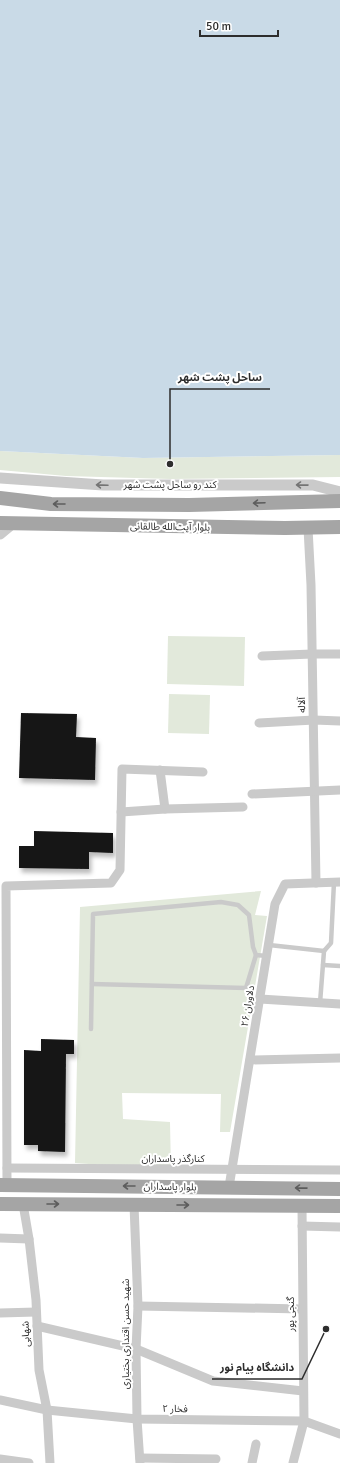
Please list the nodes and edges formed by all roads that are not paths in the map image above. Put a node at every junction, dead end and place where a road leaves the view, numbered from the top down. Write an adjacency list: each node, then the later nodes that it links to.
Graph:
1 (0, 478): 2 (street, کند رو ساحل پشت شهر, one-way to 1)
2 (340, 492)
3 (0, 498): 4 (main road, one-way to 3)
4 (340, 501)
5 (6, 524): 7 (main road, بلوار آیت‌الله طالقانی); 8 (street)
6 (340, 527): 7 (main road, بلوار آیت‌الله طالقانی)
7 (308, 528): 9 (street, آلاله)
8 (0, 534)
9 (312, 654): 10 (street); 11 (street); 12 (street, آلاله)
10 (340, 654)
11 (262, 656)
12 (314, 720): 13 (street); 14 (street); 18 (street, آلاله)
13 (340, 720)
14 (259, 722)
15 (160, 770): 16 (street); 21 (street); 22 (street)
16 (203, 772)
17 (340, 790): 18 (street)
18 (315, 791): 19 (street); 23 (street, آلاله)
19 (252, 794)
20 (243, 807): 21 (street)
21 (165, 809): 22 (street)
22 (121, 812): 38 (street)
23 (316, 882): 24 (street, دلاوران ۲۶); 25 (street, دلاوران ۲۶)
24 (337, 882): 26 (lane)
25 (269, 945): 26 (lane); 28 (street, دلاوران ۲۶)
26 (324, 951): 29 (lane)
27 (256, 955): 28 (lane); 31 (lane); 31 (lane)
28 (267, 956): 32 (street, دلاوران ۲۶)
29 (323, 965): 30 (lane); 33 (lane)
30 (340, 966)
31 (92, 984): 35 (lane)
32 (260, 999): 33 (street); 37 (street, دلاوران ۲۶)
33 (320, 1003): 34 (street)
34 (340, 1004)
35 (91, 1029)
36 (340, 1058): 37 (street)
37 (250, 1060): 39 (street, دلاوران ۲۶)
38 (7, 1168): 39 (street, کنارگذر پاسداران); 41 (street)
39 (231, 1170): 40 (street, کنارگذر پاسداران); 42 (street, دلاوران ۲۶)
40 (340, 1170)
41 (3, 1185): 42 (main road, بلوار پاسداران, one-way to 41)
42 (229, 1187): 43 (main road, بلوار پاسداران, one-way to 42)
43 (340, 1188)
44 (0, 1204): 45 (main road, بلوار پاسداران)
45 (23, 1204): 46 (main road, بلوار پاسداران, one-way to 46); 52 (street, شهابی)
46 (134, 1205): 47 (main road, بلوار پاسداران, one-way to 47); 53 (street, شهید حسن اقتداری بختیاری)
47 (302, 1206): 48 (main road, بلوار پاسداران); 49 (street, گنجی پور)
48 (340, 1206)
49 (302, 1226): 50 (street); 54 (street, گنجی پور)
50 (340, 1227)
51 (0, 1238): 52 (street)
52 (29, 1239): 55 (street, شهابی)
53 (138, 1306): 54 (street); 58 (street, شهید حسن اقتداری بختیاری)
54 (302, 1309): 59 (street, گنجی پور)
55 (36, 1312): 56 (street); 57 (street, شهابی)
56 (0, 1313)
57 (37, 1326): 58 (street); 61 (street, شهابی)
58 (136, 1349): 59 (street); 62 (street, شهید حسن اقتداری بختیاری)
59 (303, 1391): 63 (street, گنجی پور)
60 (0, 1400): 61 (street, فخار ۲)
61 (47, 1410): 62 (street, فخار ۲); 70 (street, شهابی)
62 (137, 1419): 63 (street, فخار ۲); 68 (street, شهید حسن اقتداری بختیاری)
63 (304, 1421): 64 (street, فخار ۲); 72 (street, گنجی پور)
64 (340, 1434)
65 (256, 1444): 71 (street)
66 (0, 1459): 69 (street)
67 (216, 1459): 68 (street)
68 (140, 1461)
69 (29, 1463)
70 (50, 1463)
71 (252, 1463)
72 (293, 1463)

